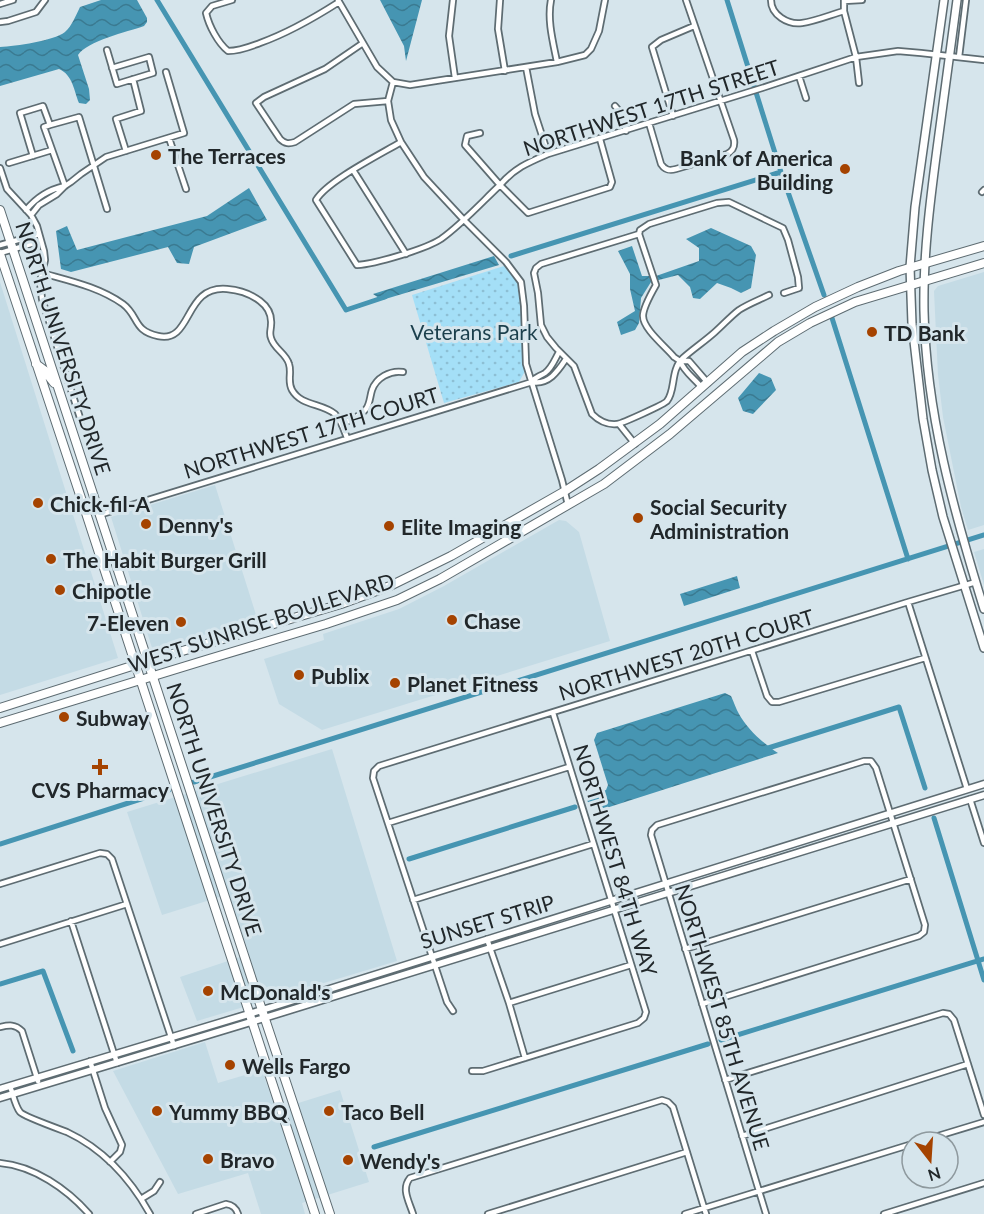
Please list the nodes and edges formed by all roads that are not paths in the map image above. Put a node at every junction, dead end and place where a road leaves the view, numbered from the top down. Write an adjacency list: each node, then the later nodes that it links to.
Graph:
1 (14, 0): 16 (street)
2 (45, 0): 18 (street)
3 (232, 0): 15 (street)
4 (453, 0): 33 (street)
5 (500, 0): 30 (street)
6 (551, 0): 27 (street)
7 (604, 0): 27 (street)
8 (686, 0): 19 (street)
9 (771, 0): 17 (street)
10 (844, 0): 11 (street); 17 (street)
11 (862, 0)
12 (944, 0): 22 (main road)
13 (957, 0): 23 (main road)
14 (966, 0): 25 (street)
15 (339, 1): 20 (street)
16 (0, 4)
17 (844, 11): 24 (street)
18 (0, 22)
19 (694, 26): 38 (street); 41 (street)
20 (363, 43): 35 (street); 39 (street)
21 (107, 50): 29 (street)
22 (937, 55): 23 (street, NORTHWEST 17TH STREET); 24 (street, NORTHWEST 17TH STREET); 75 (main road)
23 (950, 56): 25 (street, NORTHWEST 17TH STREET); 74 (main road)
24 (856, 57): 32 (street, NORTHWEST 17TH STREET); 36 (street)
25 (959, 57): 26 (street, NORTHWEST 17TH STREET)
26 (984, 60)
27 (556, 62): 28 (street)
28 (526, 67): 30 (street); 51 (street)
29 (112, 68): 34 (street); 34 (street)
30 (505, 70): 33 (street)
31 (166, 72): 46 (street)
32 (799, 76): 37 (street); 38 (street, NORTHWEST 17TH STREET)
33 (455, 78): 35 (street)
34 (133, 79): 50 (street)
35 (393, 82): 39 (street)
36 (859, 83)
37 (807, 98)
38 (720, 100): 41 (street, NORTHWEST 17TH STREET); 42 (street)
39 (388, 101): 48 (street)
40 (615, 106): 44 (street)
41 (673, 116): 42 (street, NORTHWEST 17TH STREET)
42 (649, 123): 44 (street, NORTHWEST 17TH STREET)
43 (50, 125): 49 (street); 52 (street); 54 (street)
44 (626, 131): 47 (street, NORTHWEST 17TH STREET)
45 (480, 133): 57 (street)
46 (169, 138): 50 (street); 59 (street)
47 (600, 139): 51 (street, NORTHWEST 17TH STREET); 57 (street)
48 (402, 142): 56 (street); 64 (street)
49 (52, 150): 52 (street); 58 (street)
50 (126, 151): 54 (street)
51 (548, 154): 57 (street, NORTHWEST 17TH STREET)
52 (33, 156): 53 (street)
53 (9, 163)
54 (95, 166): 58 (street); 60 (street)
55 (0, 168): 62 (street)
56 (353, 170): 72 (street); 72 (street, NORTHWEST 17TH STREET)
57 (500, 185): 64 (street, NORTHWEST 17TH STREET)
58 (65, 186): 62 (street); 63 (street)
59 (186, 189)
60 (107, 209)
61 (0, 210): 69 (main road, NORTH UNIVERSITY DRIVE)
62 (26, 210): 63 (street)
63 (31, 215): 65 (street)
64 (463, 219): 72 (street, NORTHWEST 17TH STREET); 86 (street)
65 (39, 234): 67 (street); 69 (street)
66 (639, 234): 79 (street); 81 (street); 83 (street)
67 (41, 241): 69 (street); 76 (street)
68 (0, 245): 69 (street)
69 (11, 246): 71 (street); 88 (main road, NORTH UNIVERSITY DRIVE)
70 (984, 246): 74 (main road, WEST SUNRISE BOULEVARD)
71 (0, 254): 84 (main road, NORTH UNIVERSITY DRIVE)
72 (406, 254)
73 (984, 262): 77 (main road, WEST SUNRISE BOULEVARD)
74 (926, 263): 75 (main road, WEST SUNRISE BOULEVARD); 77 (main road)
75 (910, 267): 78 (main road); 87 (main road, WEST SUNRISE BOULEVARD)
76 (42, 273): 89 (street); 90 (street)
77 (925, 280): 78 (main road, WEST SUNRISE BOULEVARD); 102 (main road)
78 (910, 285): 95 (main road, WEST SUNRISE BOULEVARD); 103 (main road)
79 (784, 293)
80 (769, 295): 83 (street)
81 (559, 352): 82 (street); 86 (street)
82 (566, 359): 86 (street, NORTHWEST 17TH COURT); 91 (street)
83 (680, 361): 87 (street); 87 (street); 91 (street)
84 (36, 364): 88 (main road); 96 (main road, NORTH UNIVERSITY DRIVE)
85 (402, 372): 90 (street)
86 (532, 382): 92 (street, NORTHWEST 17TH COURT); 94 (street)
87 (705, 386): 93 (main road, WEST SUNRISE BOULEVARD)
88 (57, 387): 97 (main road, NORTH UNIVERSITY DRIVE)
89 (81, 421)
90 (342, 424): 92 (street)
91 (619, 424): 93 (street)
92 (347, 438): 97 (street, NORTHWEST 17TH COURT)
93 (635, 444): 94 (main road, WEST SUNRISE BOULEVARD)
94 (565, 491): 95 (street); 100 (main road, WEST SUNRISE BOULEVARD)
95 (568, 505): 101 (main road, WEST SUNRISE BOULEVARD)
96 (84, 507): 97 (main road); 98 (main road, NORTH UNIVERSITY DRIVE)
97 (99, 515): 99 (main road, NORTH UNIVERSITY DRIVE)
98 (88, 520): 99 (main road); 110 (main road, NORTH UNIVERSITY DRIVE)
99 (106, 533): 109 (main road, NORTH UNIVERSITY DRIVE)
100 (444, 560): 101 (street); 109 (main road, WEST SUNRISE BOULEVARD)
101 (451, 572): 111 (main road, WEST SUNRISE BOULEVARD)
102 (976, 582): 103 (street, NORTHWEST 20TH COURT); 105 (main road)
103 (964, 585): 104 (street, NORTHWEST 20TH COURT); 106 (main road)
104 (908, 602): 107 (street, NORTHWEST 20TH COURT); 108 (street)
105 (984, 609)
106 (984, 648)
107 (752, 651): 108 (street); 114 (street, NORTHWEST 20TH COURT)
108 (925, 658): 118 (street)
109 (148, 662): 110 (main road, WEST SUNRISE BOULEVARD); 111 (main road, NORTH UNIVERSITY DRIVE)
110 (135, 666): 112 (main road, NORTH UNIVERSITY DRIVE); 113 (main road, WEST SUNRISE BOULEVARD)
111 (153, 676): 112 (main road, WEST SUNRISE BOULEVARD); 146 (main road, NORTH UNIVERSITY DRIVE)
112 (141, 680): 115 (main road, WEST SUNRISE BOULEVARD); 145 (main road, NORTH UNIVERSITY DRIVE)
113 (0, 708)
114 (553, 713): 116 (street, NORTHWEST 84TH WAY); 123 (street, NORTHWEST 20TH COURT)
115 (0, 723)
116 (569, 767): 123 (street); 125 (street, NORTHWEST 84TH WAY)
117 (984, 784): 118 (street, SUNSET STRIP)
118 (967, 789): 121 (street, SUNSET STRIP)
119 (984, 795): 120 (street, SUNSET STRIP)
120 (970, 799): 122 (street, SUNSET STRIP); 124 (street)
121 (891, 814): 122 (street); 128 (street, SUNSET STRIP); 128 (street, NORTHWEST 85TH AVENUE)
122 (894, 823): 126 (street); 129 (street, SUNSET STRIP)
123 (388, 824): 130 (street)
124 (984, 843)
125 (593, 844): 130 (street); 131 (street, NORTHWEST 84TH WAY)
126 (910, 879): 138 (street); 143 (street)
127 (0, 884): 132 (street)
128 (665, 884): 129 (street, NORTHWEST 85TH AVENUE); 131 (street, SUNSET STRIP)
129 (668, 893): 133 (street, SUNSET STRIP); 138 (street, NORTHWEST 85TH AVENUE)
130 (413, 900): 139 (street)
131 (610, 900): 133 (street, NORTHWEST 84TH WAY); 135 (street, SUNSET STRIP)
132 (127, 904): 134 (street); 149 (street)
133 (613, 909): 137 (street, SUNSET STRIP); 140 (street, NORTHWEST 84TH WAY)
134 (71, 921): 136 (street); 151 (street)
135 (487, 939): 137 (street); 139 (street, SUNSET STRIP)
136 (0, 944)
137 (490, 948): 141 (street, SUNSET STRIP); 142 (street)
138 (685, 949): 143 (street, NORTHWEST 85TH AVENUE)
139 (432, 956): 141 (street); 146 (street, SUNSET STRIP)
140 (631, 965): 142 (street); 152 (street, NORTHWEST 84TH WAY)
141 (435, 966): 144 (street); 146 (street, SUNSET STRIP)
142 (509, 1003): 152 (street)
143 (702, 1004): 159 (street, NORTHWEST 85TH AVENUE)
144 (453, 1011)
145 (249, 1013): 146 (street, SUNSET STRIP); 147 (main road, NORTH UNIVERSITY DRIVE); 149 (street, SUNSET STRIP)
146 (263, 1014): 147 (street, SUNSET STRIP); 172 (main road, NORTH UNIVERSITY DRIVE)
147 (252, 1022): 150 (street, SUNSET STRIP); 171 (main road, NORTH UNIVERSITY DRIVE)
148 (0, 1027): 158 (street)
149 (171, 1037): 150 (street); 151 (street, SUNSET STRIP)
150 (174, 1046): 154 (street, SUNSET STRIP)
151 (114, 1054): 153 (street, SUNSET STRIP); 154 (street)
152 (525, 1058): 157 (street)
153 (90, 1062): 156 (street); 158 (street, SUNSET STRIP)
154 (117, 1063): 156 (street, SUNSET STRIP)
155 (968, 1064): 159 (street); 165 (street); 168 (street)
156 (93, 1071): 161 (street, SUNSET STRIP); 173 (street)
157 (472, 1071)
158 (38, 1078): 160 (street, SUNSET STRIP); 161 (street)
159 (725, 1080): 168 (street, NORTHWEST 85TH AVENUE)
160 (10, 1086): 162 (street, SUNSET STRIP); 163 (street)
161 (40, 1086): 163 (street, SUNSET STRIP)
162 (0, 1089)
163 (13, 1094): 164 (street, SUNSET STRIP); 173 (street)
164 (0, 1098)
165 (984, 1115)
166 (984, 1122): 167 (street)
167 (958, 1130)
168 (742, 1136): 177 (street, NORTHWEST 85TH AVENUE)
169 (900, 1148): 177 (street)
170 (687, 1152): 179 (street); 186 (street); 187 (street)
171 (296, 1156): 172 (main road); 184 (main road, NORTH UNIVERSITY DRIVE)
172 (312, 1161): 185 (main road, NORTH UNIVERSITY DRIVE)
173 (110, 1162): 178 (street)
174 (0, 1163): 180 (street)
175 (160, 1182): 178 (street)
176 (984, 1183): 190 (street)
177 (759, 1191): 179 (street); 189 (street, NORTHWEST 85TH AVENUE)
178 (141, 1199): 181 (street)
179 (705, 1211): 188 (street)
180 (89, 1214)
181 (150, 1214)
182 (196, 1214): 183 (street)
183 (238, 1214)
184 (315, 1214)
185 (330, 1214)
186 (413, 1214)
187 (488, 1214)
188 (685, 1214)
189 (766, 1214)
190 (884, 1214)

